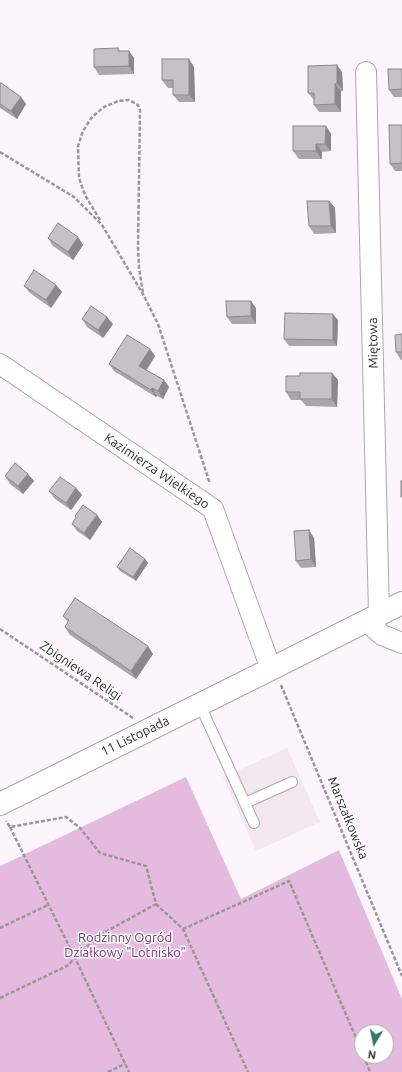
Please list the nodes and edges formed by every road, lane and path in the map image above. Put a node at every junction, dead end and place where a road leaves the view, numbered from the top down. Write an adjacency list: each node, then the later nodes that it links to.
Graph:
1 (366, 72): 8 (street, Miętowa)
2 (0, 152): 3 (path)
3 (102, 225): 4 (path); 4 (path)
4 (144, 296): 6 (path)
5 (0, 364): 6 (street, Kazimierza Wielkiego)
6 (213, 509): 11 (street, Kazimierza Wielkiego)
7 (402, 603): 8 (street, 11 Listopada)
8 (373, 618): 10 (street); 11 (street, 11 Listopada)
9 (0, 629): 13 (path, Zbigniewa Religi)
10 (402, 642)
11 (271, 670): 12 (street, 11 Listopada); 24 (path, Marszałkowska)
12 (200, 705): 13 (street, 11 Listopada); 15 (lane)
13 (150, 729): 16 (street, 11 Listopada)
14 (292, 782): 15 (lane)
15 (245, 803): 17 (lane)
16 (2, 811): 18 (path)
17 (254, 823)
18 (10, 827): 19 (path); 20 (path)
19 (156, 904): 22 (path); 23 (path)
20 (48, 905): 21 (path); 23 (path)
21 (0, 928)
22 (183, 930): 26 (path); 30 (path)
23 (75, 958): 25 (path); 27 (path)
24 (402, 976)
25 (0, 998)
26 (354, 1033)
27 (125, 1064): 28 (path); 29 (path)
28 (108, 1072)
29 (129, 1072)
30 (248, 1072)

